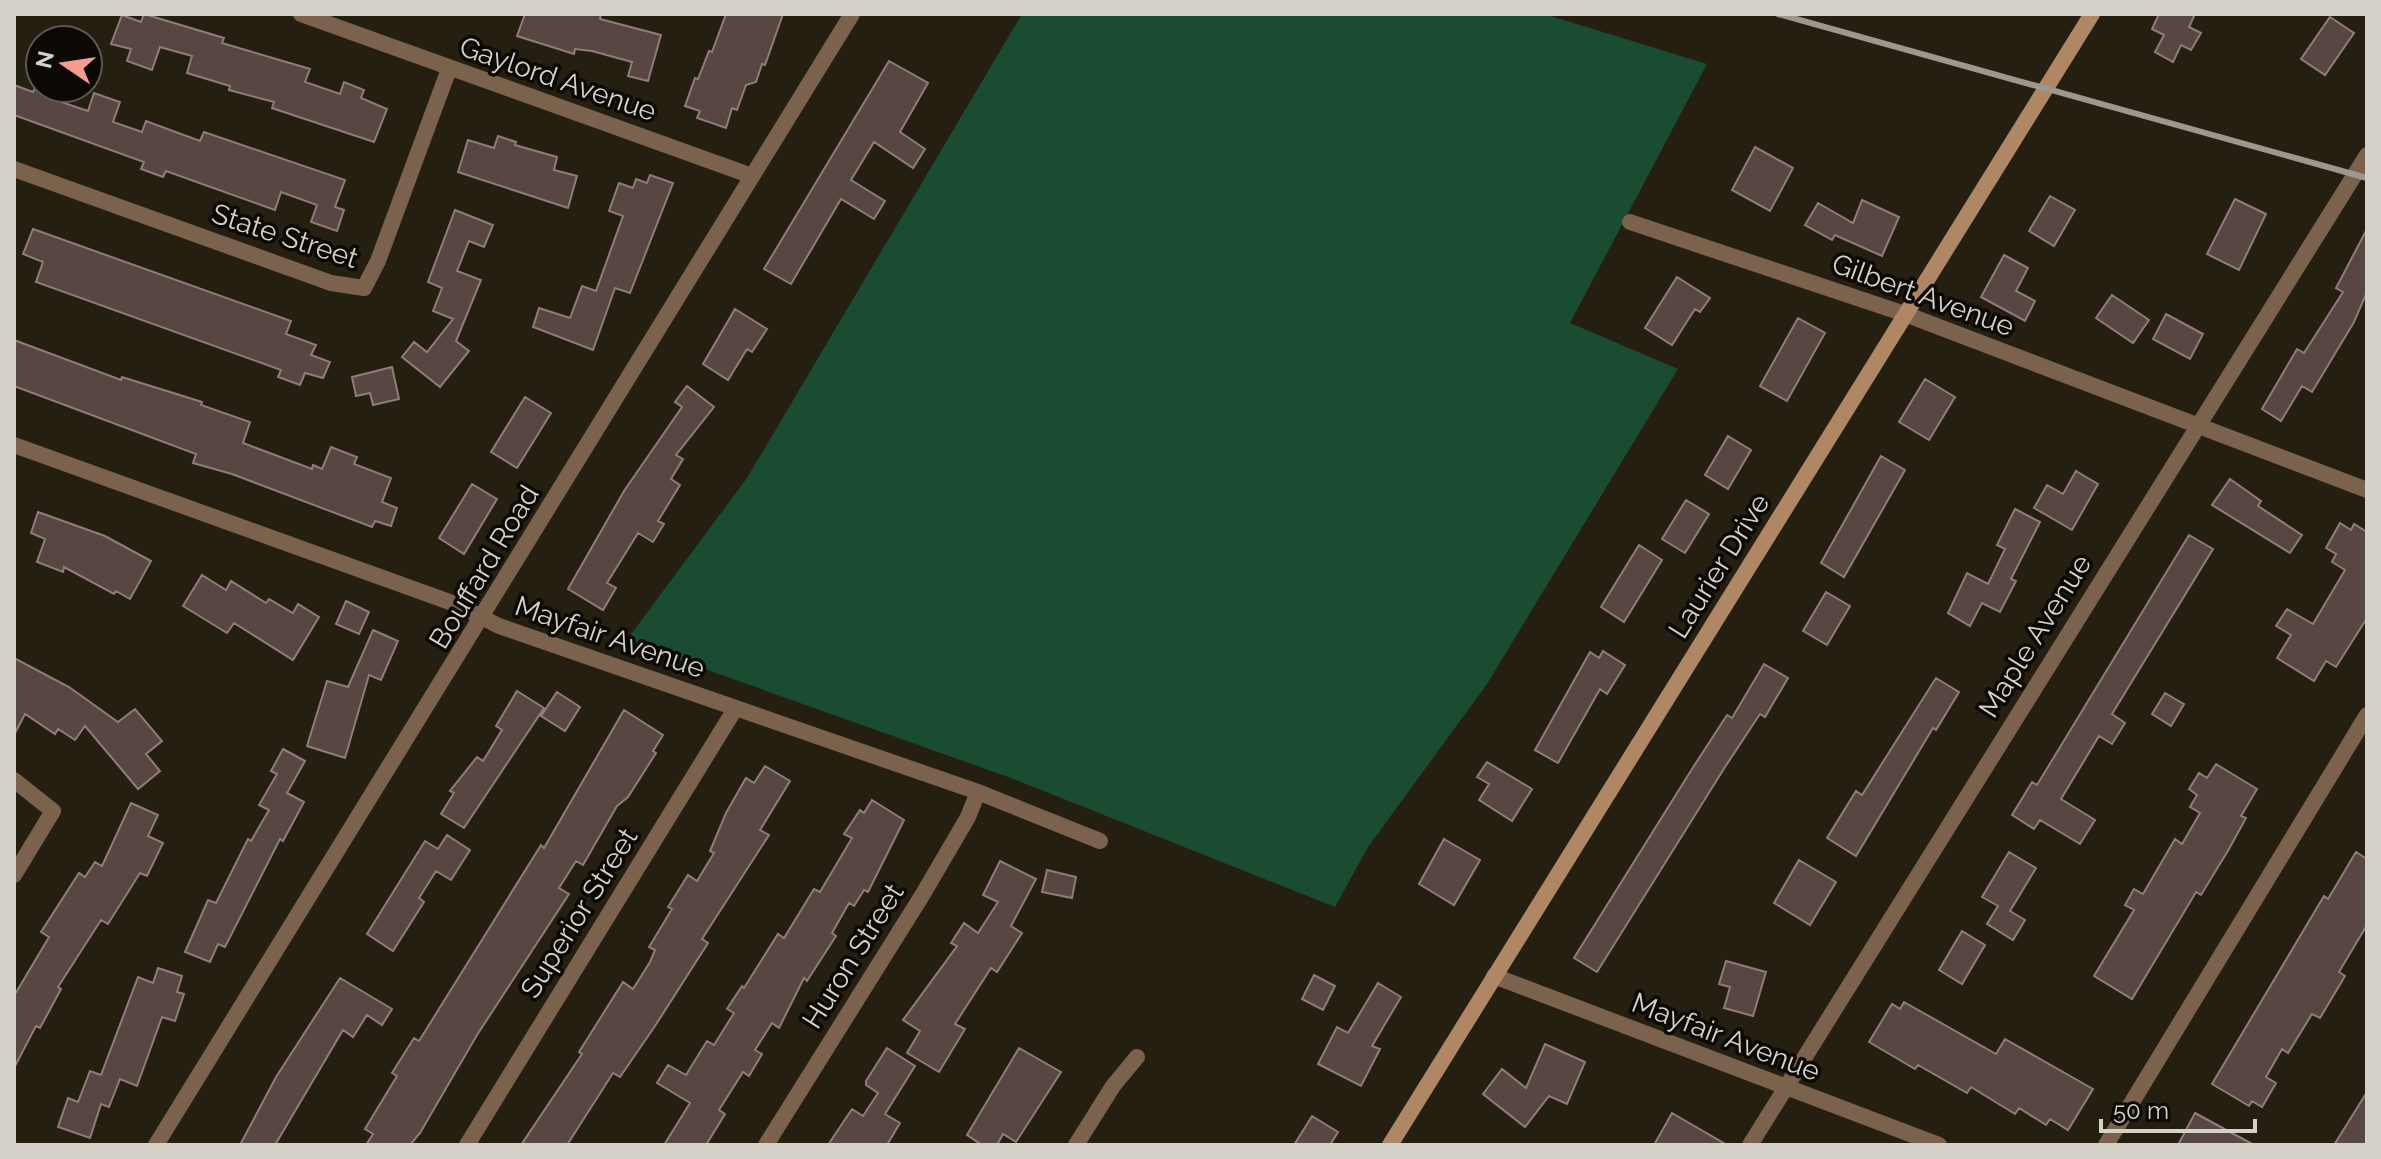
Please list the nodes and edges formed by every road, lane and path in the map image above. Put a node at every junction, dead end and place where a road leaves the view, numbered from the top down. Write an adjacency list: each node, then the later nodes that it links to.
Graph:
1 (301, 14): 4 (street, Gaylord Avenue)
2 (852, 14): 7 (street, Bouffard Road)
3 (2092, 14): 9 (street, Laurier Drive)
4 (449, 69): 6 (street, State Street); 7 (street, Gaylord Avenue)
5 (2367, 155): 10 (street, Maple Avenue)
6 (14, 169)
7 (752, 176): 13 (street, Bouffard Road)
8 (1630, 222): 9 (street, Gilbert Avenue)
9 (1905, 314): 10 (street, Gilbert Avenue); 20 (street, Laurier Drive)
10 (2196, 426): 12 (street, Gilbert Avenue); 22 (street, Maple Avenue)
11 (14, 445): 13 (street, Mayfair Avenue)
12 (2367, 490)
13 (483, 618): 14 (street, Mayfair Avenue); 23 (street, Bouffard Road)
14 (735, 709): 17 (street, Mayfair Avenue); 24 (street, Superior Street)
15 (2367, 715): 30 (street)
16 (14, 780): 19 (street)
17 (978, 792): 18 (street, Mayfair Avenue); 25 (street, Huron Street)
18 (1100, 841)
19 (14, 875)
20 (1494, 976): 22 (street, Mayfair Avenue); 27 (street, Laurier Drive)
21 (1137, 1057): 26 (street)
22 (1785, 1088): 28 (street, Maple Avenue); 29 (street, Mayfair Avenue)
23 (156, 1145)
24 (467, 1145)
25 (766, 1145)
26 (1076, 1145)
27 (1390, 1145)
28 (1750, 1145)
29 (1939, 1145)
30 (2106, 1145)

